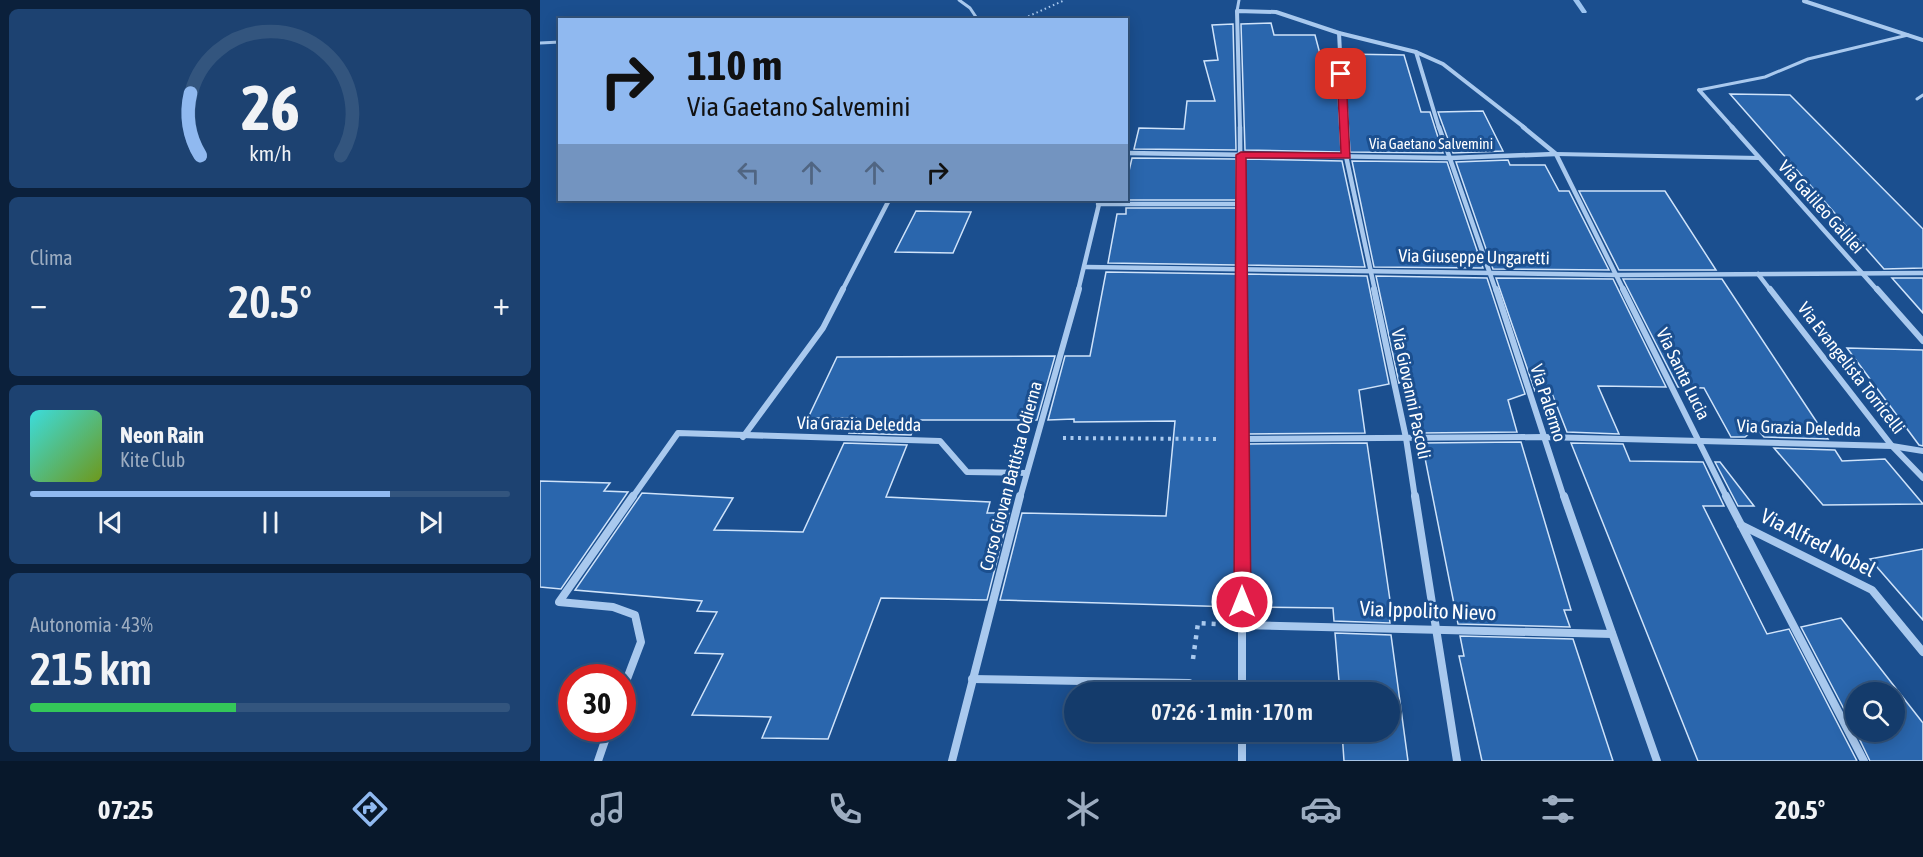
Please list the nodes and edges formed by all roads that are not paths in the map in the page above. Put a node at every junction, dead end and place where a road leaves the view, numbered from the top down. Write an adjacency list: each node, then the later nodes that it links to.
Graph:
1 (958, 0): 5 (lane)
2 (1239, 0): 4 (lane)
3 (1804, 0): 7 (street)
4 (1237, 11): 6 (street, Via Santa Lucia); 17 (street)
5 (977, 18)
6 (1339, 33): 11 (street, Via Santa Lucia); 18 (street, Via Giovanni Pascoli)
7 (1908, 35): 8 (street); 12 (lane)
8 (1923, 40)
9 (558, 42): 10 (lane)
10 (540, 43)
11 (1416, 52): 16 (street, Via Santa Lucia); 19 (street, Via Palermo)
12 (1698, 90): 20 (street, Via Galileo Galilei)
13 (1923, 95): 14 (lane)
14 (1917, 99)
15 (1128, 153): 17 (street, Via Gaetano Salvemini)
16 (1556, 154): 19 (street, Via Gaetano Salvemini); 20 (lane); 31 (street, Via Santa Lucia)
17 (1241, 155): 18 (street, Via Gaetano Salvemini); 23 (street)
18 (1346, 156): 19 (street, Via Gaetano Salvemini); 26 (street, Via Giovanni Pascoli)
19 (1449, 158): 27 (street, Via Palermo)
20 (1759, 158): 28 (street, Via Galileo Galilei)
21 (889, 201): 33 (street)
22 (1099, 202): 23 (street); 24 (street, Corso Giovan Battista Odierna)
23 (1240, 204): 25 (street)
24 (1085, 267): 25 (street, Via Giuseppe Ungaretti); 40 (street, Corso Giovan Battista Odierna)
25 (1240, 268): 26 (street, Via Giuseppe Ungaretti); 36 (street)
26 (1369, 270): 27 (street, Via Giuseppe Ungaretti); 35 (street, Via Giovanni Pascoli)
27 (1490, 272): 31 (street, Via Giuseppe Ungaretti); 34 (street, Via Palermo)
28 (1862, 273): 29 (street, Via Giuseppe Ungaretti); 30 (street, Via Giuseppe Ungaretti); 32 (street, Via Galileo Galilei)
29 (1923, 273)
30 (1758, 274): 31 (street, Via Giuseppe Ungaretti); 38 (street, Via Evangelista Torricelli)
31 (1617, 275): 37 (street, Via Santa Lucia)
32 (1923, 342)
33 (743, 437): 40 (street, Via Grazia Deledda); 47 (street, Via Grazia Deledda)
34 (1543, 437): 35 (street, Via Grazia Deledda); 37 (street, Via Grazia Deledda); 45 (street, Via Palermo)
35 (1406, 438): 36 (street, Via Grazia Deledda); 44 (street, Via Giovanni Pascoli)
36 (1242, 439): 43 (street)
37 (1699, 440): 38 (street, Via Grazia Deledda); 42 (street, Via Santa Lucia)
38 (1892, 446): 39 (street, Via Grazia Deledda); 41 (street, Via Evangelista Torricelli)
39 (1923, 451)
40 (1026, 473): 48 (street, Corso Giovan Battista Odierna)
41 (1923, 478)
42 (1740, 524): 46 (street, Via Alfred Nobel); 58 (street, Via Santa Lucia)
43 (1242, 625): 44 (street, Via Ippolito Nievo); 50 (street)
44 (1436, 629): 45 (street, Via Ippolito Nievo); 56 (street, Via Giovanni Pascoli)
45 (1612, 634): 57 (street, Via Palermo)
46 (1923, 652)
47 (632, 664)
48 (972, 679): 49 (street); 54 (street, Corso Giovan Battista Odierna)
49 (1135, 682)
50 (1242, 682)
51 (605, 742): 53 (street)
52 (1242, 742): 55 (street)
53 (598, 761)
54 (952, 761)
55 (1242, 761)
56 (1457, 761)
57 (1657, 761)
58 (1864, 761)

